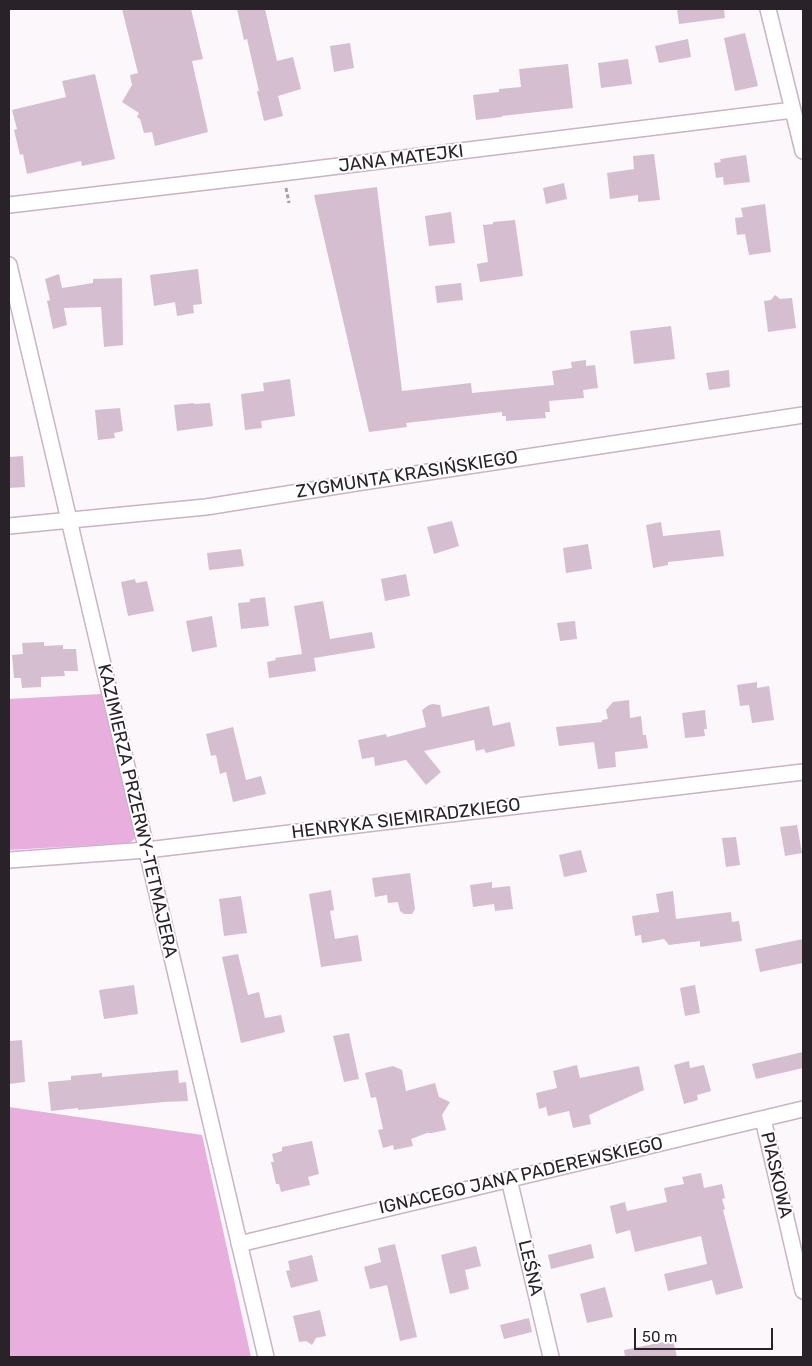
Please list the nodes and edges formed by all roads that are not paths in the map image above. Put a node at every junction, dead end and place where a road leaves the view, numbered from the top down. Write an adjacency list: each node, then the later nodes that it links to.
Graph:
1 (768, 9): 2 (street)
2 (793, 110): 3 (street); 4 (street, JANA MATEJKI)
3 (803, 151)
4 (9, 205)
5 (9, 265): 7 (street, KAZIMIERZA PRZERWY-TETMAJERA)
6 (803, 415): 7 (street, ZYGMUNTA KRASIŃSKIEGO)
7 (69, 520): 8 (street, ZYGMUNTA KRASIŃSKIEGO); 10 (street, KAZIMIERZA PRZERWY-TETMAJERA)
8 (9, 526)
9 (803, 772): 10 (street, HENRYKA SIEMIRADZKIEGO)
10 (146, 850): 11 (street, HENRYKA SIEMIRADZKIEGO); 15 (street, KAZIMIERZA PRZERWY-TETMAJERA)
11 (9, 860)
12 (803, 1109): 13 (street, IGNACEGO JANA PADEREWSKIEGO)
13 (763, 1118): 14 (street, IGNACEGO JANA PADEREWSKIEGO); 16 (street, PIASKOWA)
14 (509, 1179): 15 (street, IGNACEGO JANA PADEREWSKIEGO); 18 (street, LEŚNA)
15 (239, 1244): 17 (street, KAZIMIERZA PRZERWY-TETMAJERA)
16 (803, 1291)
17 (266, 1357)
18 (550, 1357)

